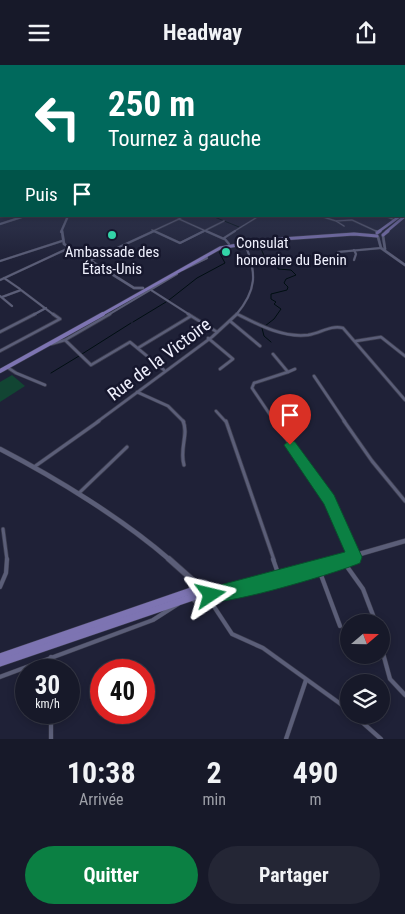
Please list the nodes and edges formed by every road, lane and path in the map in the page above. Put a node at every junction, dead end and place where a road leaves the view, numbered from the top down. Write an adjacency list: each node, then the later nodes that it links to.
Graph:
1 (22, 217): 14 (street)
2 (68, 217): 21 (main road)
3 (176, 217): 10 (street)
4 (182, 217): 10 (street)
5 (258, 217): 20 (street)
6 (323, 217): 13 (street)
7 (388, 217): 11 (street)
8 (399, 217): 11 (main road)
9 (404, 217): 19 (main road)
10 (179, 219): 16 (street); 17 (street)
11 (396, 220): 18 (main road)
12 (224, 221): 17 (street)
13 (336, 221): 15 (street); 18 (street)
14 (0, 225)
15 (344, 226)
16 (152, 230): 17 (street); 32 (street)
17 (206, 230): 20 (street)
18 (377, 234): 19 (main road); 22 (main road); 23 (main road); 25 (street)
19 (383, 236): 27 (street)
20 (224, 239): 22 (street)
21 (62, 241): 24 (main road); 31 (street)
22 (229, 244): 38 (main road)
23 (245, 244): 34 (main road); 45 (street, Rue de la Victoire)
24 (69, 248): 32 (main road); 35 (street)
25 (381, 248): 26 (street); 27 (street)
26 (354, 250): 28 (street); 30 (street)
27 (385, 251): 33 (street)
28 (338, 252)
29 (207, 257): 34 (street)
30 (354, 260)
31 (0, 261)
32 (89, 261): 37 (main road)
33 (405, 265)
34 (182, 269): 40 (street); 56 (main road)
35 (4, 278): 36 (street); 39 (street)
36 (0, 280)
37 (134, 288): 38 (street); 41 (street)
38 (143, 288): 41 (main road)
39 (21, 290): 42 (street); 44 (street)
40 (151, 290): 46 (street); 51 (street)
41 (135, 293): 62 (main road)
42 (1, 296): 43 (street)
43 (12, 306)
44 (46, 308): 49 (street); 55 (street)
45 (238, 315): 47 (street, Rue de la Victoire); 52 (street)
46 (192, 316): 48 (street); 54 (street)
47 (230, 321): 48 (street, Rue de la Victoire); 53 (street)
48 (217, 331): 50 (street, Rue de la Victoire)
49 (0, 332)
50 (208, 338): 60 (street); 63 (street, Rue de la Victoire)
51 (65, 340): 54 (street); 56 (street)
52 (356, 341): 58 (street); 68 (street)
53 (260, 346)
54 (138, 348): 63 (street)
55 (1, 349)
56 (39, 349): 59 (main road)
57 (273, 354): 64 (street)
58 (405, 356)
59 (8, 367): 62 (main road); 66 (street)
60 (220, 369)
61 (295, 369): 64 (street)
62 (0, 370)
63 (165, 370): 67 (street, Rue de la Victoire)
64 (288, 372): 78 (street)
65 (314, 376): 75 (street)
66 (45, 385)
67 (137, 392): 72 (street); 73 (street, Rue de la Victoire)
68 (405, 400)
69 (216, 411): 81 (street)
70 (127, 447): 74 (street)
71 (0, 449): 73 (street)
72 (184, 465)
73 (34, 467): 74 (street)
74 (78, 495): 82 (street)
75 (405, 501)
76 (3, 529): 83 (street)
77 (405, 541): 78 (street)
78 (355, 557): 79 (street)
79 (343, 561): 80 (street); 87 (street)
80 (318, 567): 81 (street); 88 (street)
81 (280, 578): 85 (street)
82 (196, 583): 84 (street); 85 (street)
83 (0, 587)
84 (192, 594): 85 (street); 86 (main road); 89 (main road)
85 (210, 597): 94 (street)
86 (180, 600): 90 (street); 91 (main road)
87 (373, 614)
88 (340, 626)
89 (0, 657)
90 (52, 657): 93 (street)
91 (0, 663)
92 (386, 664): 95 (street)
93 (0, 677)
94 (306, 681): 96 (street); 100 (street)
95 (405, 695)
96 (340, 705)
97 (51, 724): 99 (street)
98 (364, 724): 101 (street)
99 (50, 739)
100 (286, 739)
101 (381, 739)

